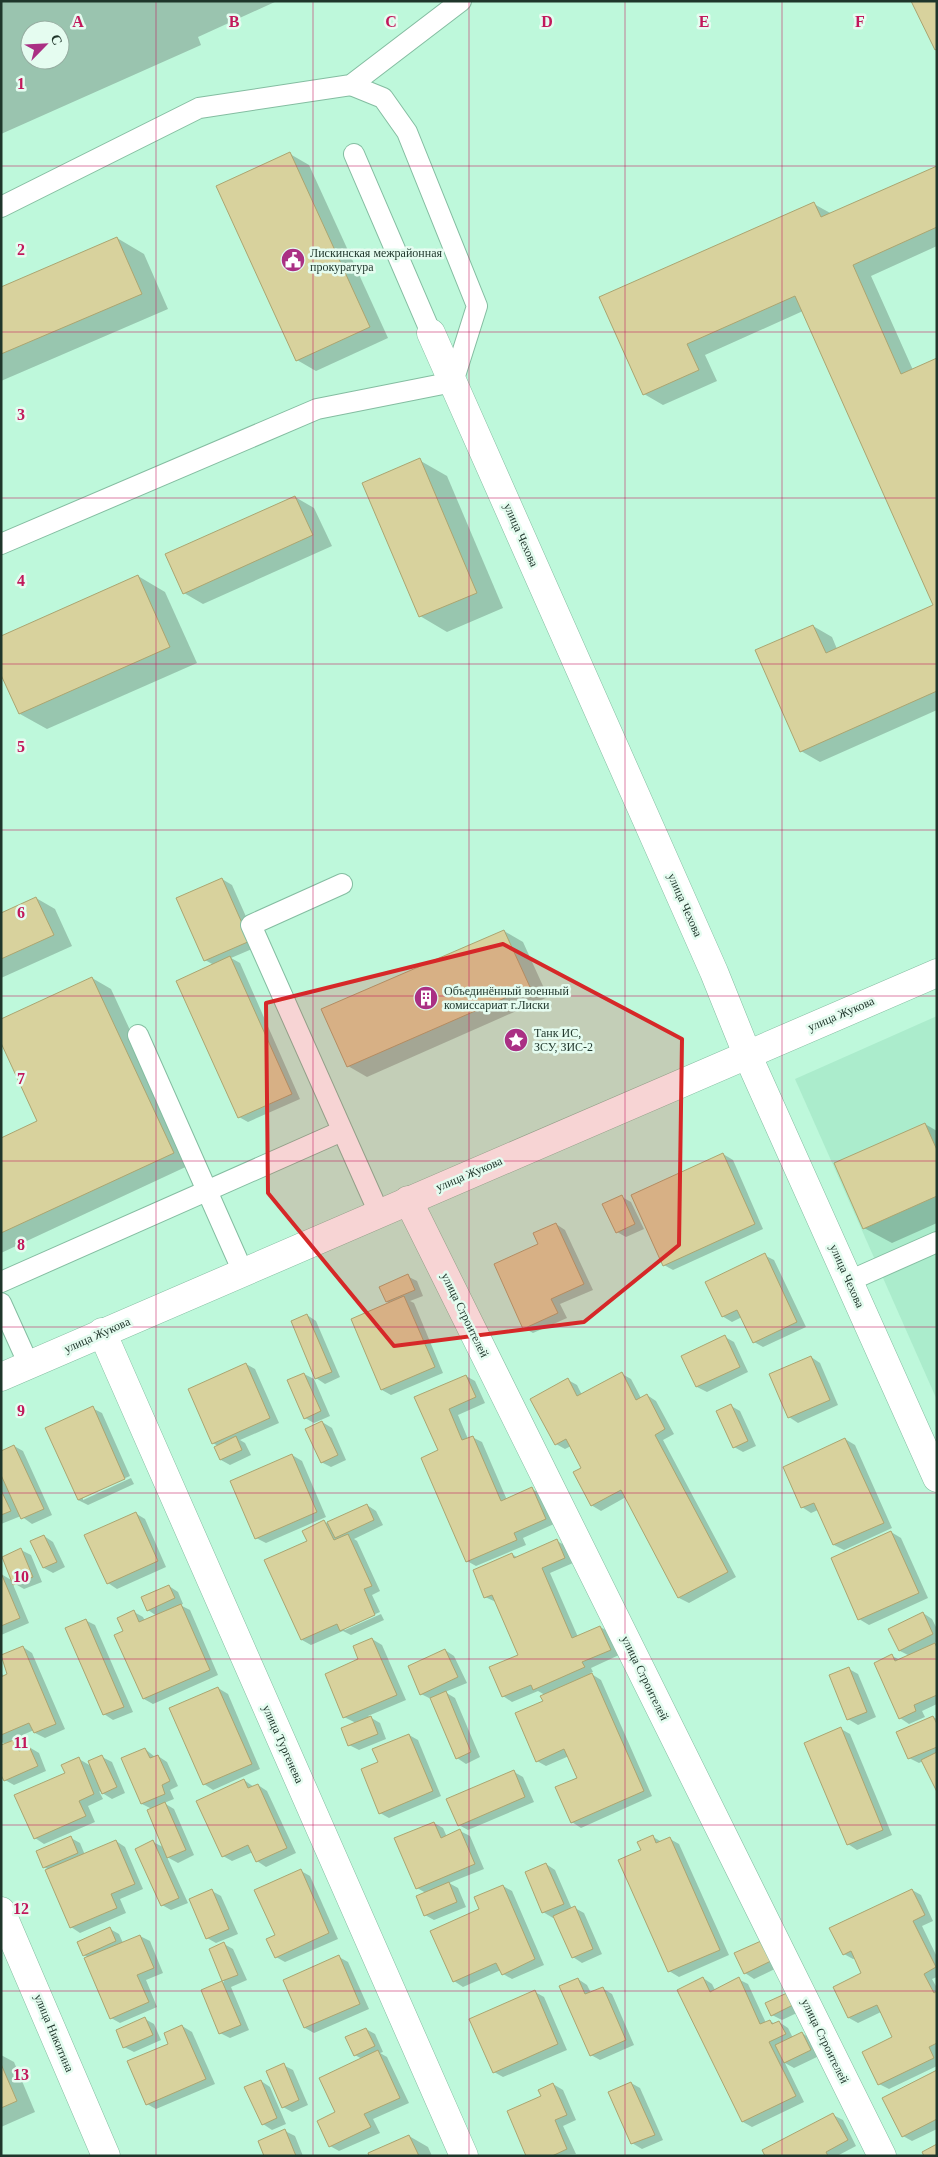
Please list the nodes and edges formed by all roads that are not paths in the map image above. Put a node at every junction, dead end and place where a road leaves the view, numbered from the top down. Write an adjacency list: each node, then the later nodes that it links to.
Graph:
1 (461, 1): 2 (lane)
2 (351, 85): 4 (lane); 6 (lane)
3 (354, 154): 5 (lane)
4 (1, 207)
5 (432, 333): 6 (street, улица Чехова)
6 (453, 382): 7 (lane); 11 (street, улица Чехова)
7 (1, 544)
8 (342, 884): 12 (lane)
9 (937, 973): 11 (street, улица Жукова)
10 (138, 1035): 13 (lane)
11 (747, 1054): 14 (street, улица Жукова); 18 (street, улица Чехова)
12 (342, 1131): 13 (lane); 15 (lane)
13 (207, 1191): 17 (lane); 19 (lane)
14 (408, 1200): 15 (street, улица Жукова); 28 (street, улица Строителей)
15 (379, 1213): 17 (street, улица Жукова)
16 (935, 1248): 18 (lane)
17 (243, 1272): 21 (street, улица Жукова)
18 (849, 1281): 24 (street, улица Чехова)
19 (1, 1282)
20 (1, 1303): 22 (lane)
21 (102, 1332): 22 (street, улица Жукова); 27 (street, улица Тургенева)
22 (29, 1365): 23 (street, улица Жукова)
23 (1, 1377)
24 (937, 1478)
25 (1, 1911): 26 (street, улица Никитина)
26 (106, 2156)
27 (464, 2156)
28 (882, 2156)

